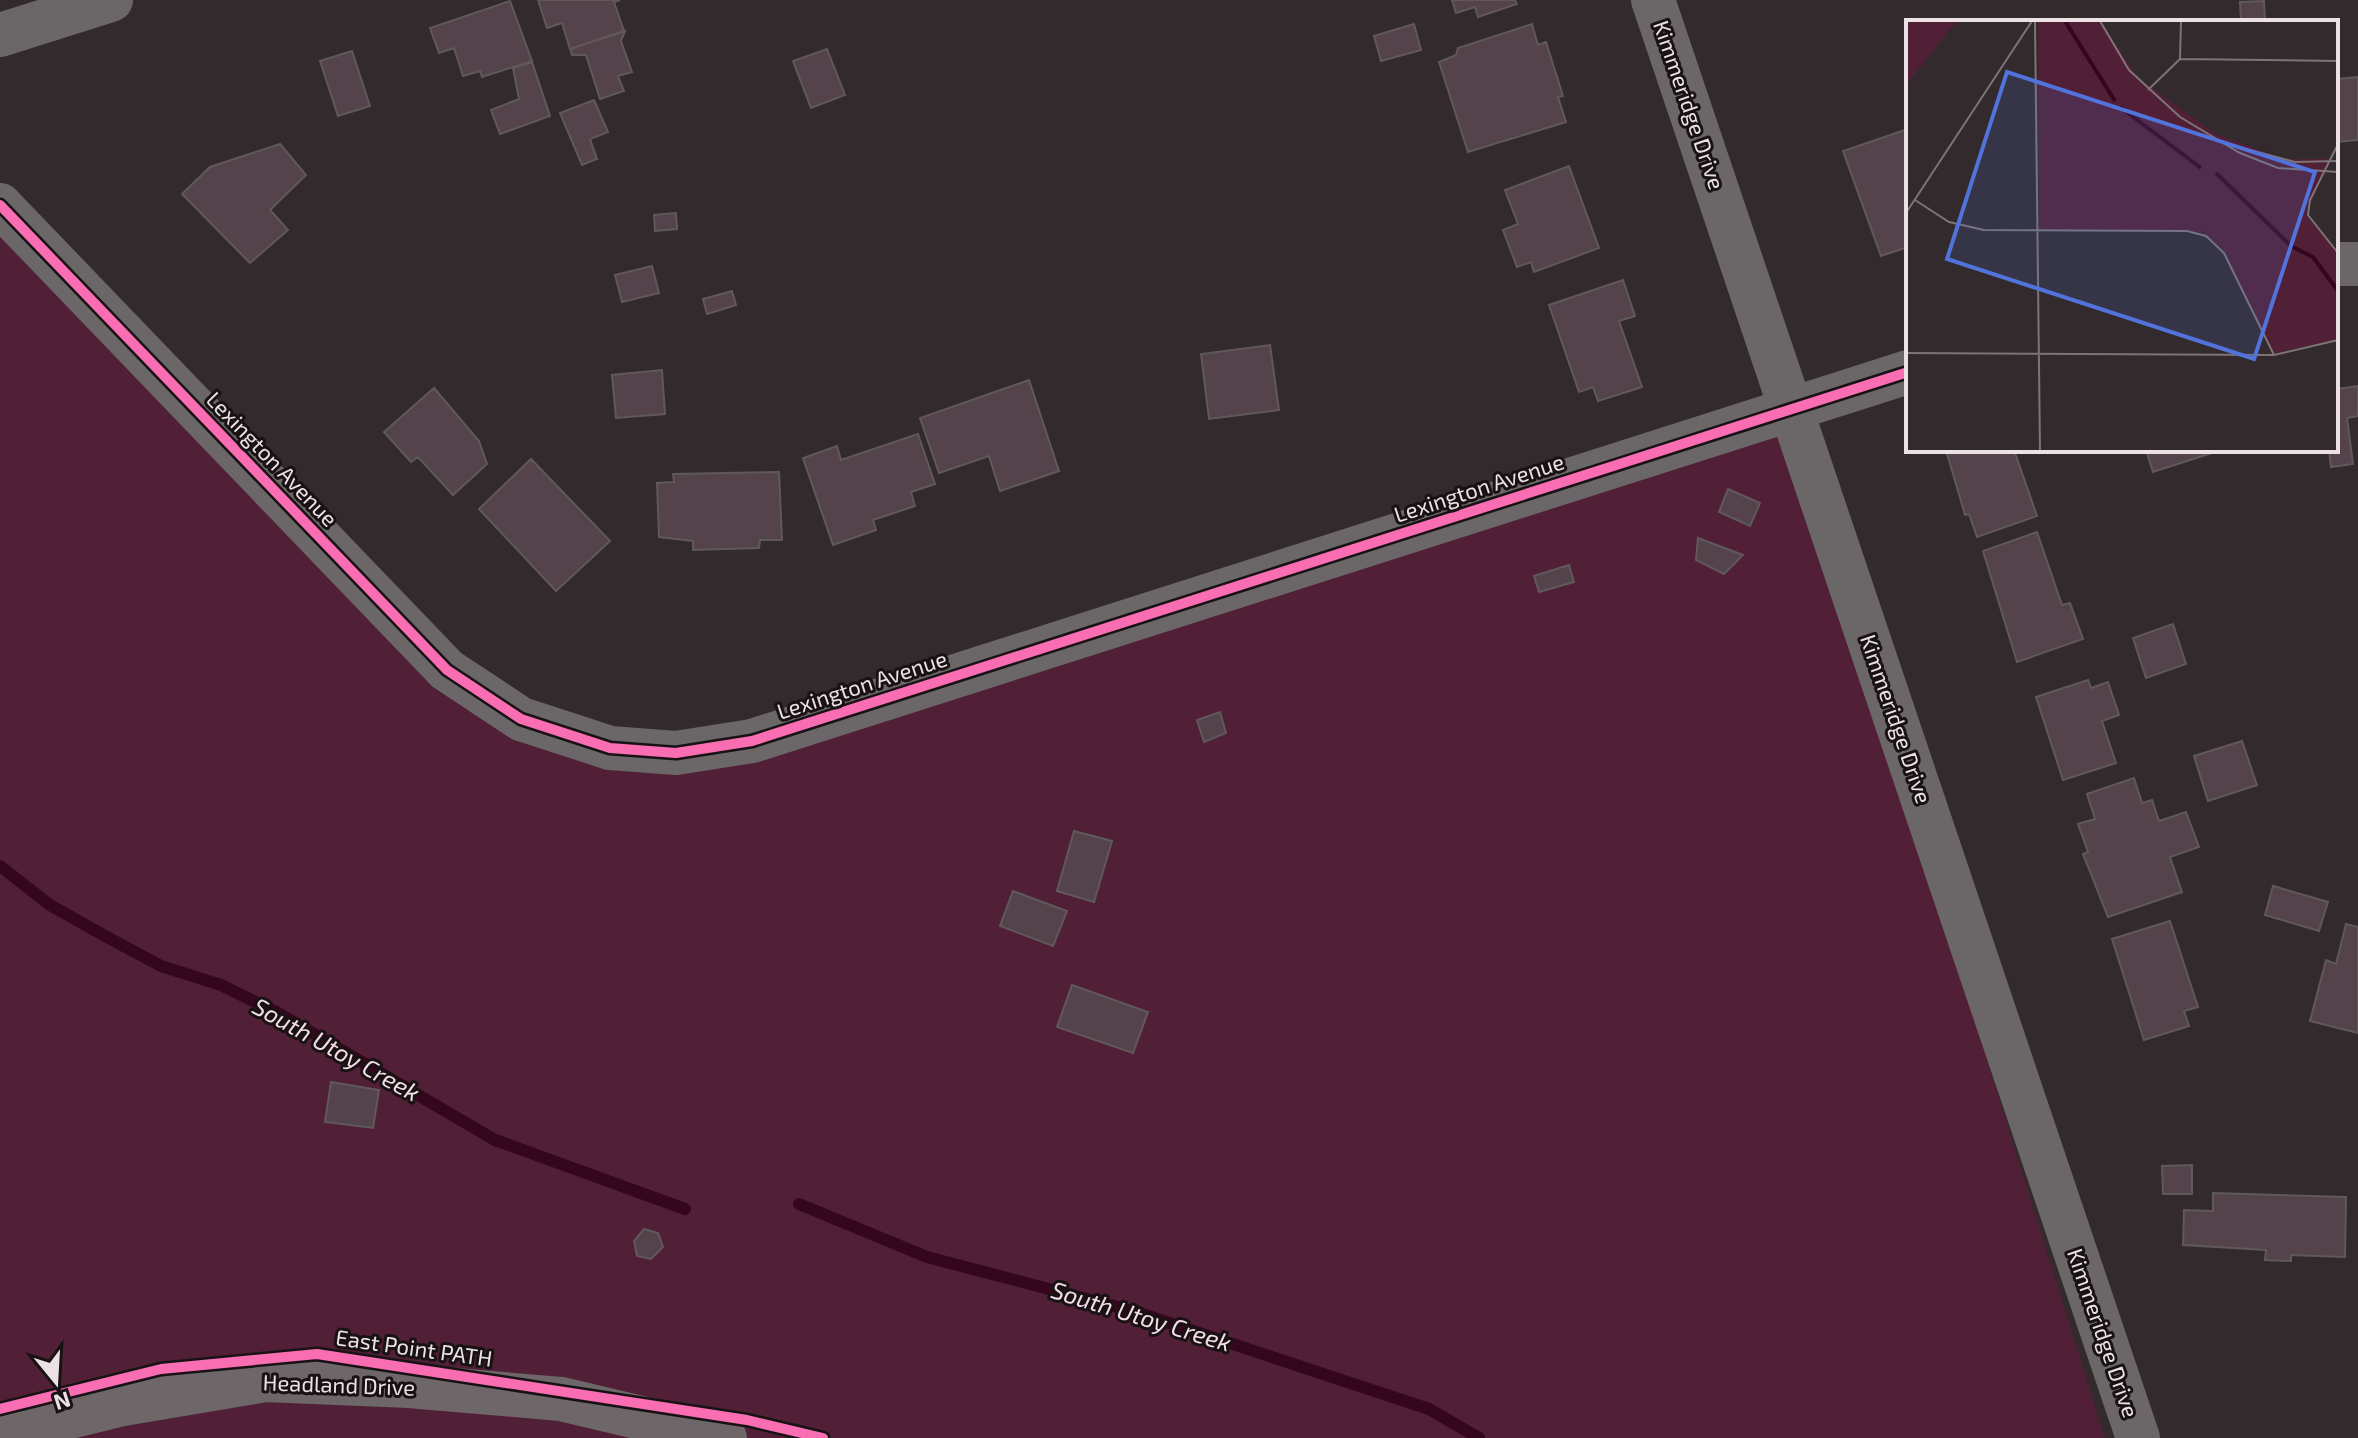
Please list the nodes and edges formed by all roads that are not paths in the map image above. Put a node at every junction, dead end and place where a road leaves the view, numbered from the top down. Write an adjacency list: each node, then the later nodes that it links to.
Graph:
1 (111, 0): 3 (street)
2 (1653, 0): 6 (street, Kimmeridge Drive)
3 (0, 35)
4 (0, 205): 6 (street, Lexington Avenue)
5 (1906, 373): 6 (street, Lexington Avenue)
6 (1792, 409): 9 (street, Kimmeridge Drive)
7 (0, 1434): 8 (main road, Headland Drive)
8 (725, 1438)
9 (2138, 1438)

